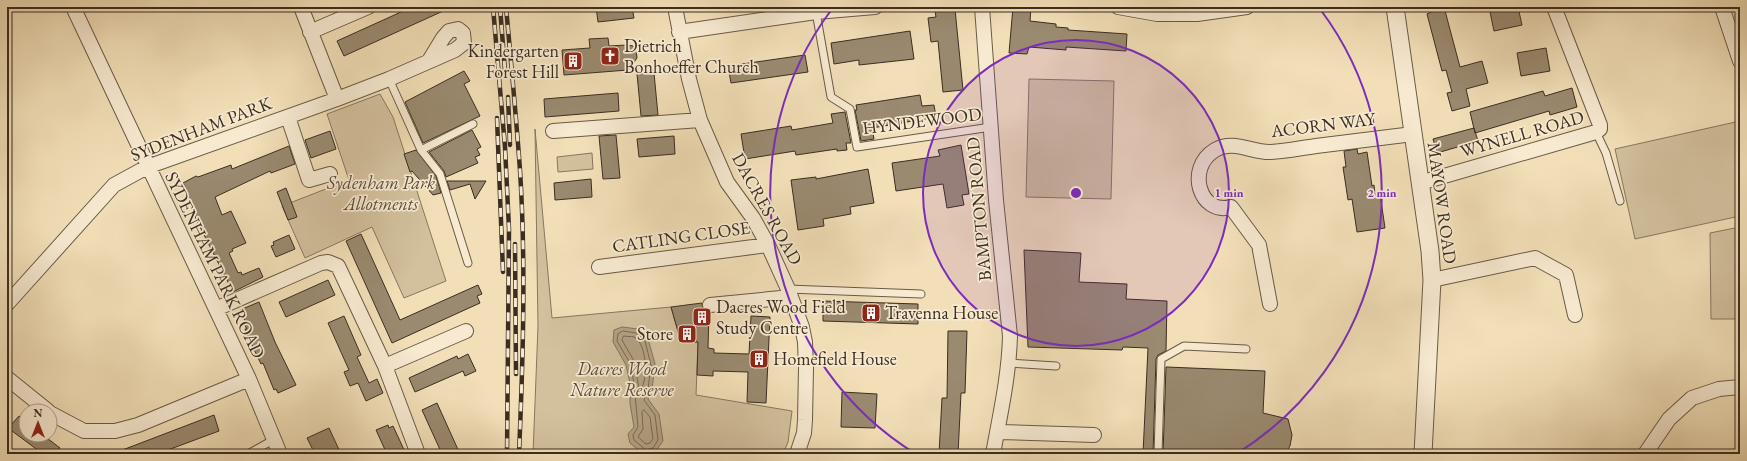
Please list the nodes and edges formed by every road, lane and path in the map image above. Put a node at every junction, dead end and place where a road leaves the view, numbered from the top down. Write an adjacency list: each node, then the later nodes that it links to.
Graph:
1 (73, 7): 27 (street, SYDENHAM PARK ROAD)
2 (301, 7): 13 (street)
3 (368, 7): 13 (street)
4 (675, 7): 14 (street, DACRES ROAD)
5 (875, 7): 12 (street)
6 (982, 7): 22 (street, BAMPTON ROAD)
7 (1118, 7): 8 (street)
8 (1247, 7)
9 (1395, 7): 25 (street, MAYOW ROAD)
10 (1554, 7): 24 (street, WYNELL ROAD)
11 (1722, 7): 15 (street)
12 (816, 12): 14 (street); 22 (lane, HYNDEWOOD)
13 (310, 32): 18 (street)
14 (679, 32): 20 (street, DACRES ROAD)
15 (1740, 61)
16 (429, 62): 17 (street, SYDENHAM PARK)
17 (389, 79): 18 (street, SYDENHAM PARK); 26 (lane)
18 (337, 99): 19 (street, SYDENHAM PARK)
19 (288, 117): 27 (street, SYDENHAM PARK); 28 (street)
20 (700, 120): 23 (street); 31 (street, DACRES ROAD)
21 (473, 124): 26 (lane)
22 (991, 127): 44 (street, BAMPTON ROAD)
23 (553, 131)
24 (1596, 132): 29 (street, WYNELL ROAD); 30 (lane)
25 (1412, 134): 29 (street, MAYOW ROAD); 38 (street, ACORN WAY)
26 (421, 150): 32 (lane)
27 (147, 167): 37 (street, SYDENHAM PARK); 40 (street, SYDENHAM PARK ROAD)
28 (330, 174)
29 (1420, 183): 34 (street, MAYOW ROAD)
30 (1620, 201)
31 (768, 245): 33 (street, CATLING CLOSE); 35 (street, DACRES ROAD)
32 (468, 263)
33 (599, 267)
34 (1432, 280): 41 (street); 61 (street, MAYOW ROAD)
35 (790, 293): 36 (lane); 39 (street); 58 (street, DACRES ROAD)
36 (921, 294)
37 (7, 304)
38 (1270, 304)
39 (710, 305)
40 (216, 309): 45 (street); 48 (street, SYDENHAM PARK ROAD)
41 (1575, 315)
42 (466, 331): 45 (street)
43 (1246, 349): 60 (lane)
44 (1009, 363): 46 (lane); 52 (street, BAMPTON ROAD)
45 (385, 366): 57 (street)
46 (1056, 366)
47 (7, 378): 50 (street)
48 (249, 379): 51 (street); 54 (street, SYDENHAM PARK ROAD)
49 (1740, 388): 62 (street)
50 (38, 403)
51 (58, 417)
52 (999, 432): 53 (street); 59 (street, BAMPTON ROAD)
53 (1094, 435)
54 (273, 440): 55 (lane); 56 (street, SYDENHAM PARK ROAD)
55 (248, 454)
56 (280, 454)
57 (418, 454)
58 (797, 454)
59 (993, 454)
60 (1158, 454)
61 (1423, 454)
62 (1645, 454)

